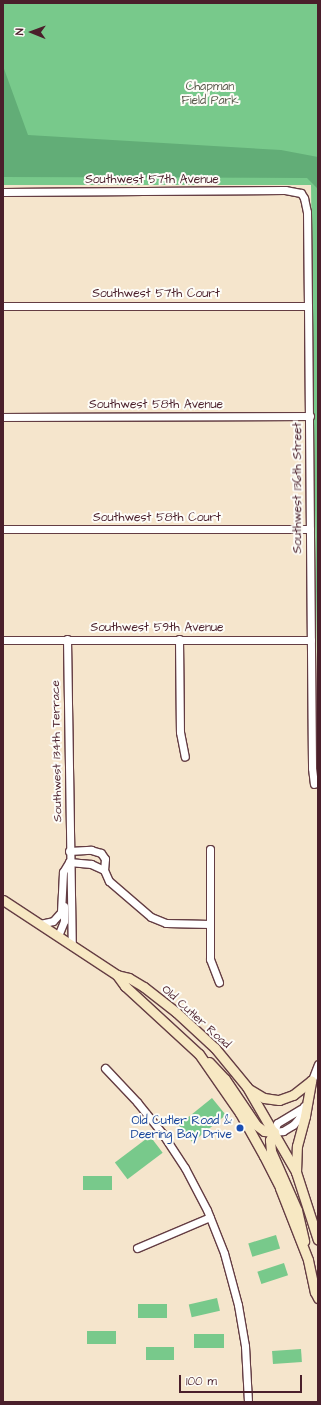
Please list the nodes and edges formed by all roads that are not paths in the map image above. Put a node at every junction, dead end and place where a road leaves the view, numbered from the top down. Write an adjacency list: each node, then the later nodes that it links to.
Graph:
1 (3, 192): 2 (street, Southwest 57th Avenue)
2 (301, 193): 4 (street, Southwest 136th Street)
3 (3, 306): 4 (street, Southwest 57th Court)
4 (308, 306): 5 (street, Southwest 136th Street)
5 (310, 416): 6 (street, Southwest 58th Avenue); 7 (street, Southwest 136th Street)
6 (3, 417)
7 (310, 528): 8 (street, Southwest 58th Court); 12 (street, Southwest 136th Street)
8 (3, 529)
9 (67, 639): 10 (street, Southwest 59th Avenue); 11 (street, Southwest 59th Avenue); 16 (street, Southwest 134th Terrace)
10 (179, 639): 12 (street, Southwest 59th Avenue); 13 (street)
11 (3, 640)
12 (310, 640): 14 (street, Southwest 136th Street)
13 (185, 757)
14 (314, 784)
15 (210, 849): 22 (street)
16 (69, 851): 17 (street, Southwest 134th Terrace); 18 (street)
17 (69, 862): 18 (street); 20 (street, Southwest 134th Terrace); 24 (street, Southwest 134th Terrace)
18 (104, 870): 22 (street)
19 (3, 900): 21 (main road, Old Cutler Road)
20 (63, 902): 21 (street, Southwest 134th Terrace); 23 (street, Southwest 134th Terrace)
21 (40, 924): 23 (main road, Old Cutler Road)
22 (210, 924): 26 (street)
23 (58, 936): 24 (main road, Old Cutler Road)
24 (72, 946): 25 (main road, Old Cutler Road)
25 (117, 975): 27 (main road, Old Cutler Road); 31 (main road, Old Cutler Road)
26 (219, 982)
27 (199, 1054): 32 (main road); 37 (main road, Old Cutler Road)
28 (318, 1064): 30 (street)
29 (105, 1068): 34 (street)
30 (311, 1081): 31 (main road); 32 (street); 33 (main road)
31 (247, 1087): 32 (main road, Old Cutler Road)
32 (274, 1132): 33 (main road); 37 (main road)
33 (296, 1172): 35 (main road)
34 (210, 1217): 36 (street); 39 (street)
35 (318, 1240)
36 (137, 1248)
37 (308, 1260): 38 (main road)
38 (318, 1298)
39 (248, 1402)

